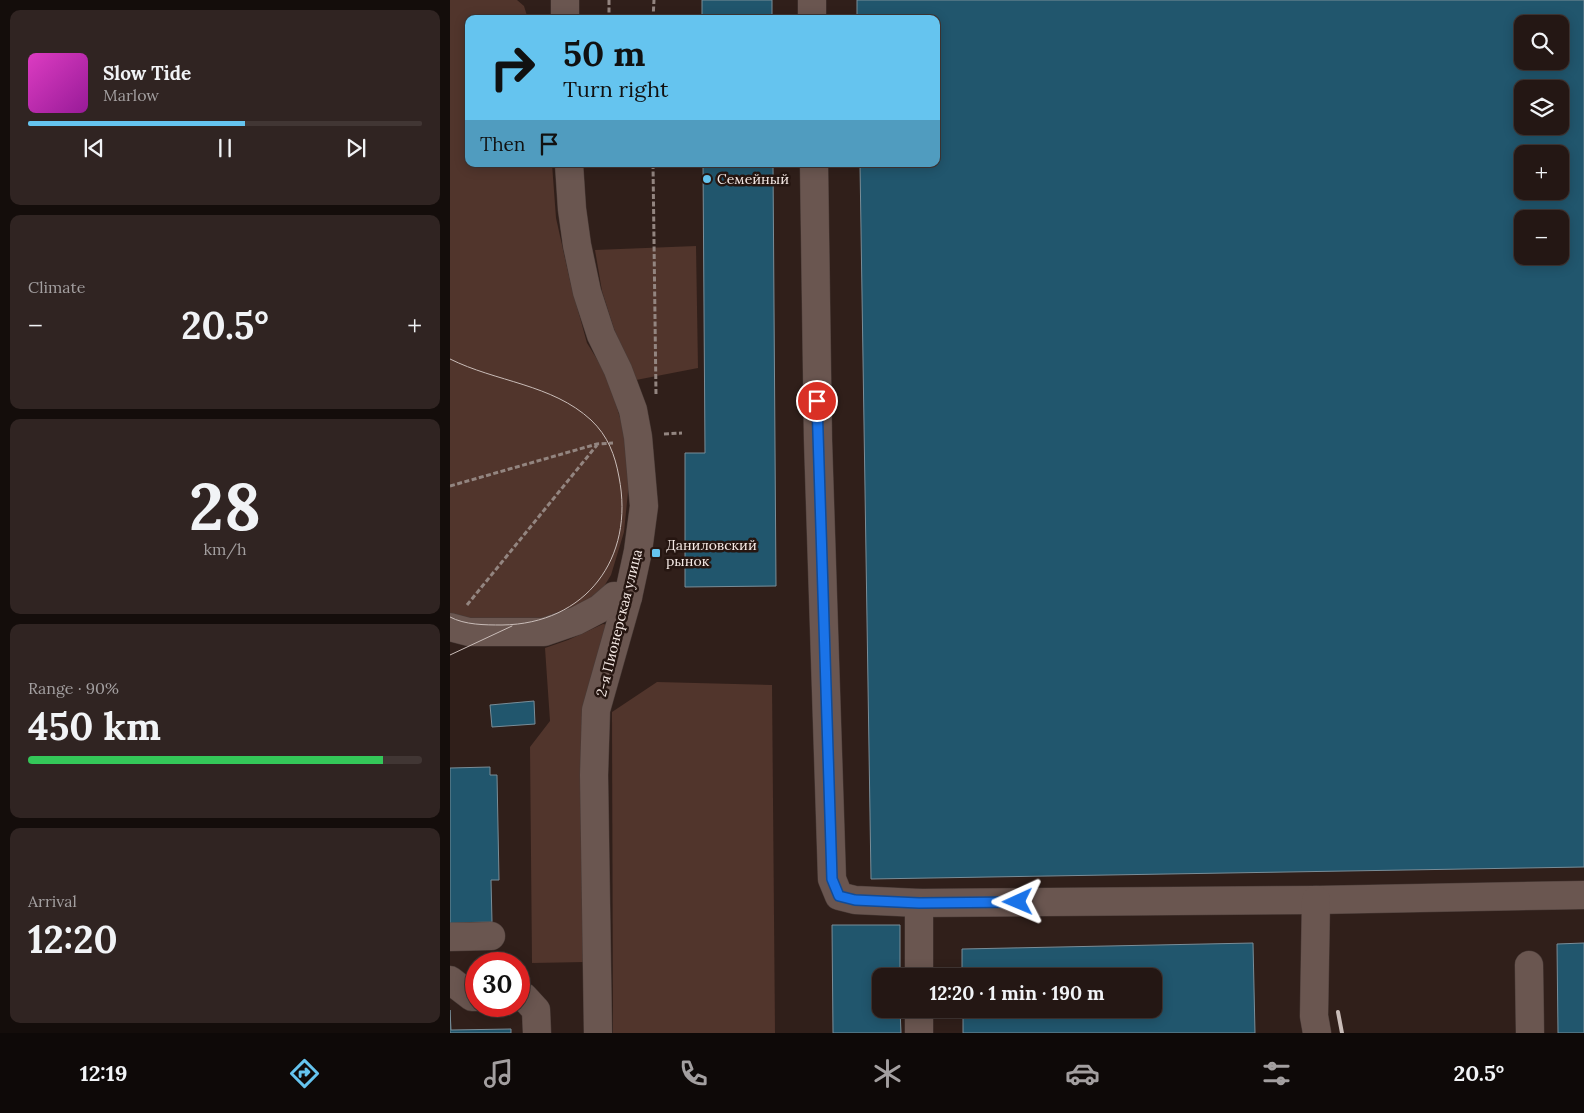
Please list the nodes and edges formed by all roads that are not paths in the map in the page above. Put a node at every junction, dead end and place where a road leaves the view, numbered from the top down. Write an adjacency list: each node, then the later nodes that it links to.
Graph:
1 (565, 0): 3 (street)
2 (812, 0): 4 (street)
3 (565, 15)
4 (812, 15)
5 (569, 167): 7 (street, 2-я Пионерская улица)
6 (814, 167): 11 (street)
7 (628, 597): 8 (street); 21 (street, 2-я Пионерская улица)
8 (458, 629)
9 (1584, 895): 10 (street)
10 (1316, 900): 11 (street); 23 (street)
11 (919, 903): 15 (street)
12 (450, 936): 13 (street)
13 (491, 936)
14 (1530, 965): 24 (street)
15 (919, 968)
16 (450, 980): 17 (street)
17 (465, 992)
18 (530, 1004): 20 (street)
19 (919, 1018): 22 (street)
20 (537, 1033)
21 (598, 1033)
22 (919, 1033)
23 (1317, 1033)
24 (1530, 1033)

